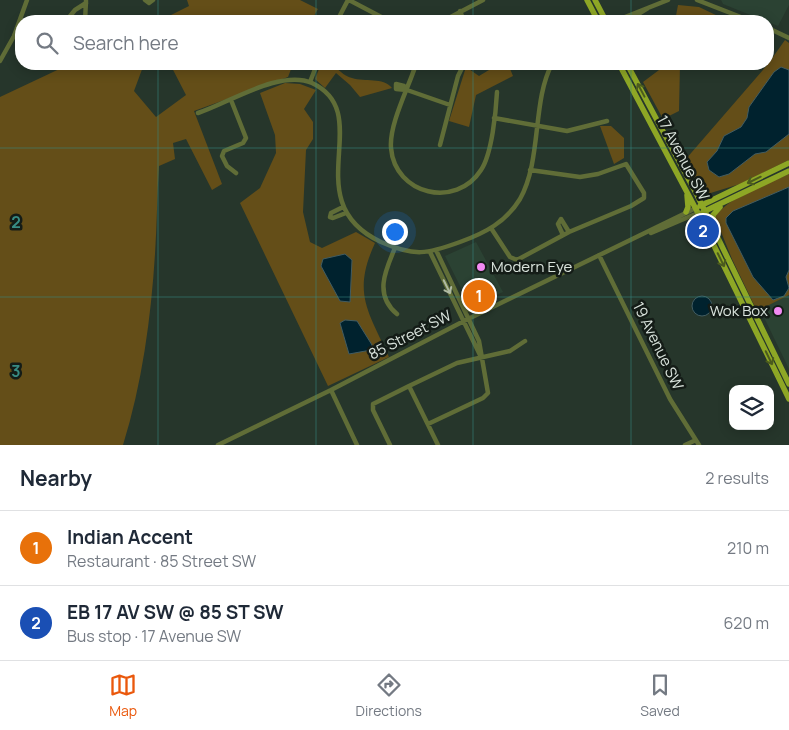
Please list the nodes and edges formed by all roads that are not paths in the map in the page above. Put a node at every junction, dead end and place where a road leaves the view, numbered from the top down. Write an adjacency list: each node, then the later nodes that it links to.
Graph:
1 (27, 0): 16 (street)
2 (145, 0): 3 (street)
3 (152, 0)
4 (349, 0): 19 (street); 20 (street)
5 (483, 0): 14 (street)
6 (587, 0): 15 (main road)
7 (595, 0): 25 (main road)
8 (697, 0): 12 (street)
9 (716, 0): 12 (street)
10 (86, 1): 17 (street); 18 (street)
11 (661, 1): 13 (street)
12 (714, 6): 28 (street)
13 (649, 7): 26 (street); 27 (street)
14 (460, 11): 21 (street); 22 (street)
15 (593, 12): 23 (main road); 24 (main road)
16 (22, 15)
17 (71, 15)
18 (85, 15)
19 (340, 15)
20 (378, 15)
21 (453, 15)
22 (462, 15)
23 (593, 15)
24 (595, 15)
25 (603, 15)
26 (630, 15)
27 (636, 15)
28 (736, 15)
29 (774, 31): 31 (street)
30 (15, 33): 32 (street)
31 (789, 38)
32 (0, 61)
33 (315, 70): 39 (street)
34 (414, 70): 40 (street)
35 (461, 70): 43 (street)
36 (549, 70): 47 (street)
37 (622, 70): 53 (main road, 17 Avenue SW)
38 (630, 70): 54 (main road, 17 Avenue SW, one-way to 38)
39 (310, 82): 42 (street); 57 (street)
40 (407, 90): 43 (street); 45 (street)
41 (497, 92): 45 (street)
42 (231, 100): 44 (street); 52 (street)
43 (450, 105): 48 (street)
44 (198, 113)
45 (494, 118): 47 (street)
46 (607, 121): 47 (street)
47 (538, 126): 50 (street)
48 (440, 145)
49 (789, 163): 55 (main road, 85 Street SW, one-way to 55)
50 (530, 170): 61 (street); 63 (street)
51 (789, 171): 56 (main road, 85 Street SW)
52 (236, 173)
53 (687, 191): 58 (main road, 17 Avenue SW); 59 (main road)
54 (697, 195): 55 (main road); 58 (main road, 17 Avenue SW)
55 (718, 197): 58 (main road, 85 Street SW)
56 (730, 200): 58 (main road, 85 Street SW); 62 (main road)
57 (343, 207): 60 (street); 60 (street)
58 (700, 210): 59 (street, 85 Street SW); 62 (main road, 17 Avenue SW); 65 (street, 85 Street SW); 70 (main road, 17 Avenue SW, one-way to 70)
59 (686, 212): 65 (street, 85 Street SW)
60 (346, 213): 66 (street)
61 (491, 228): 64 (street); 67 (street)
62 (714, 229): 70 (main road, 17 Avenue SW)
63 (569, 232): 64 (street); 64 (street)
64 (564, 235)
65 (640, 236): 69 (street, 85 Street SW)
66 (395, 248): 68 (street); 73 (street)
67 (436, 250): 68 (street); 71 (street)
68 (430, 252): 76 (street, one-way to 76)
69 (599, 255): 72 (street, 85 Street SW); 84 (street, 19 Avenue SW)
70 (731, 273): 75 (main road, 17 Avenue SW)
71 (463, 306): 72 (street); 74 (street)
72 (485, 311): 74 (street, 85 Street SW)
73 (397, 314)
74 (470, 318): 76 (street, 85 Street SW); 78 (street)
75 (753, 319): 79 (main road, 17 Avenue SW); 82 (main road, 17 Avenue SW, one-way to 82)
76 (464, 321): 78 (street); 81 (street, 85 Street SW)
77 (524, 341): 78 (street)
78 (481, 357): 80 (street); 83 (street)
79 (789, 384)
80 (409, 386): 83 (street); 87 (street)
81 (331, 390): 85 (street, 85 Street SW); 86 (street)
82 (788, 397)
83 (428, 424): 88 (street)
84 (696, 440): 89 (street); 90 (street, 19 Avenue SW)
85 (218, 445)
86 (357, 445)
87 (390, 445)
88 (438, 445)
89 (685, 445)
90 (699, 445)

